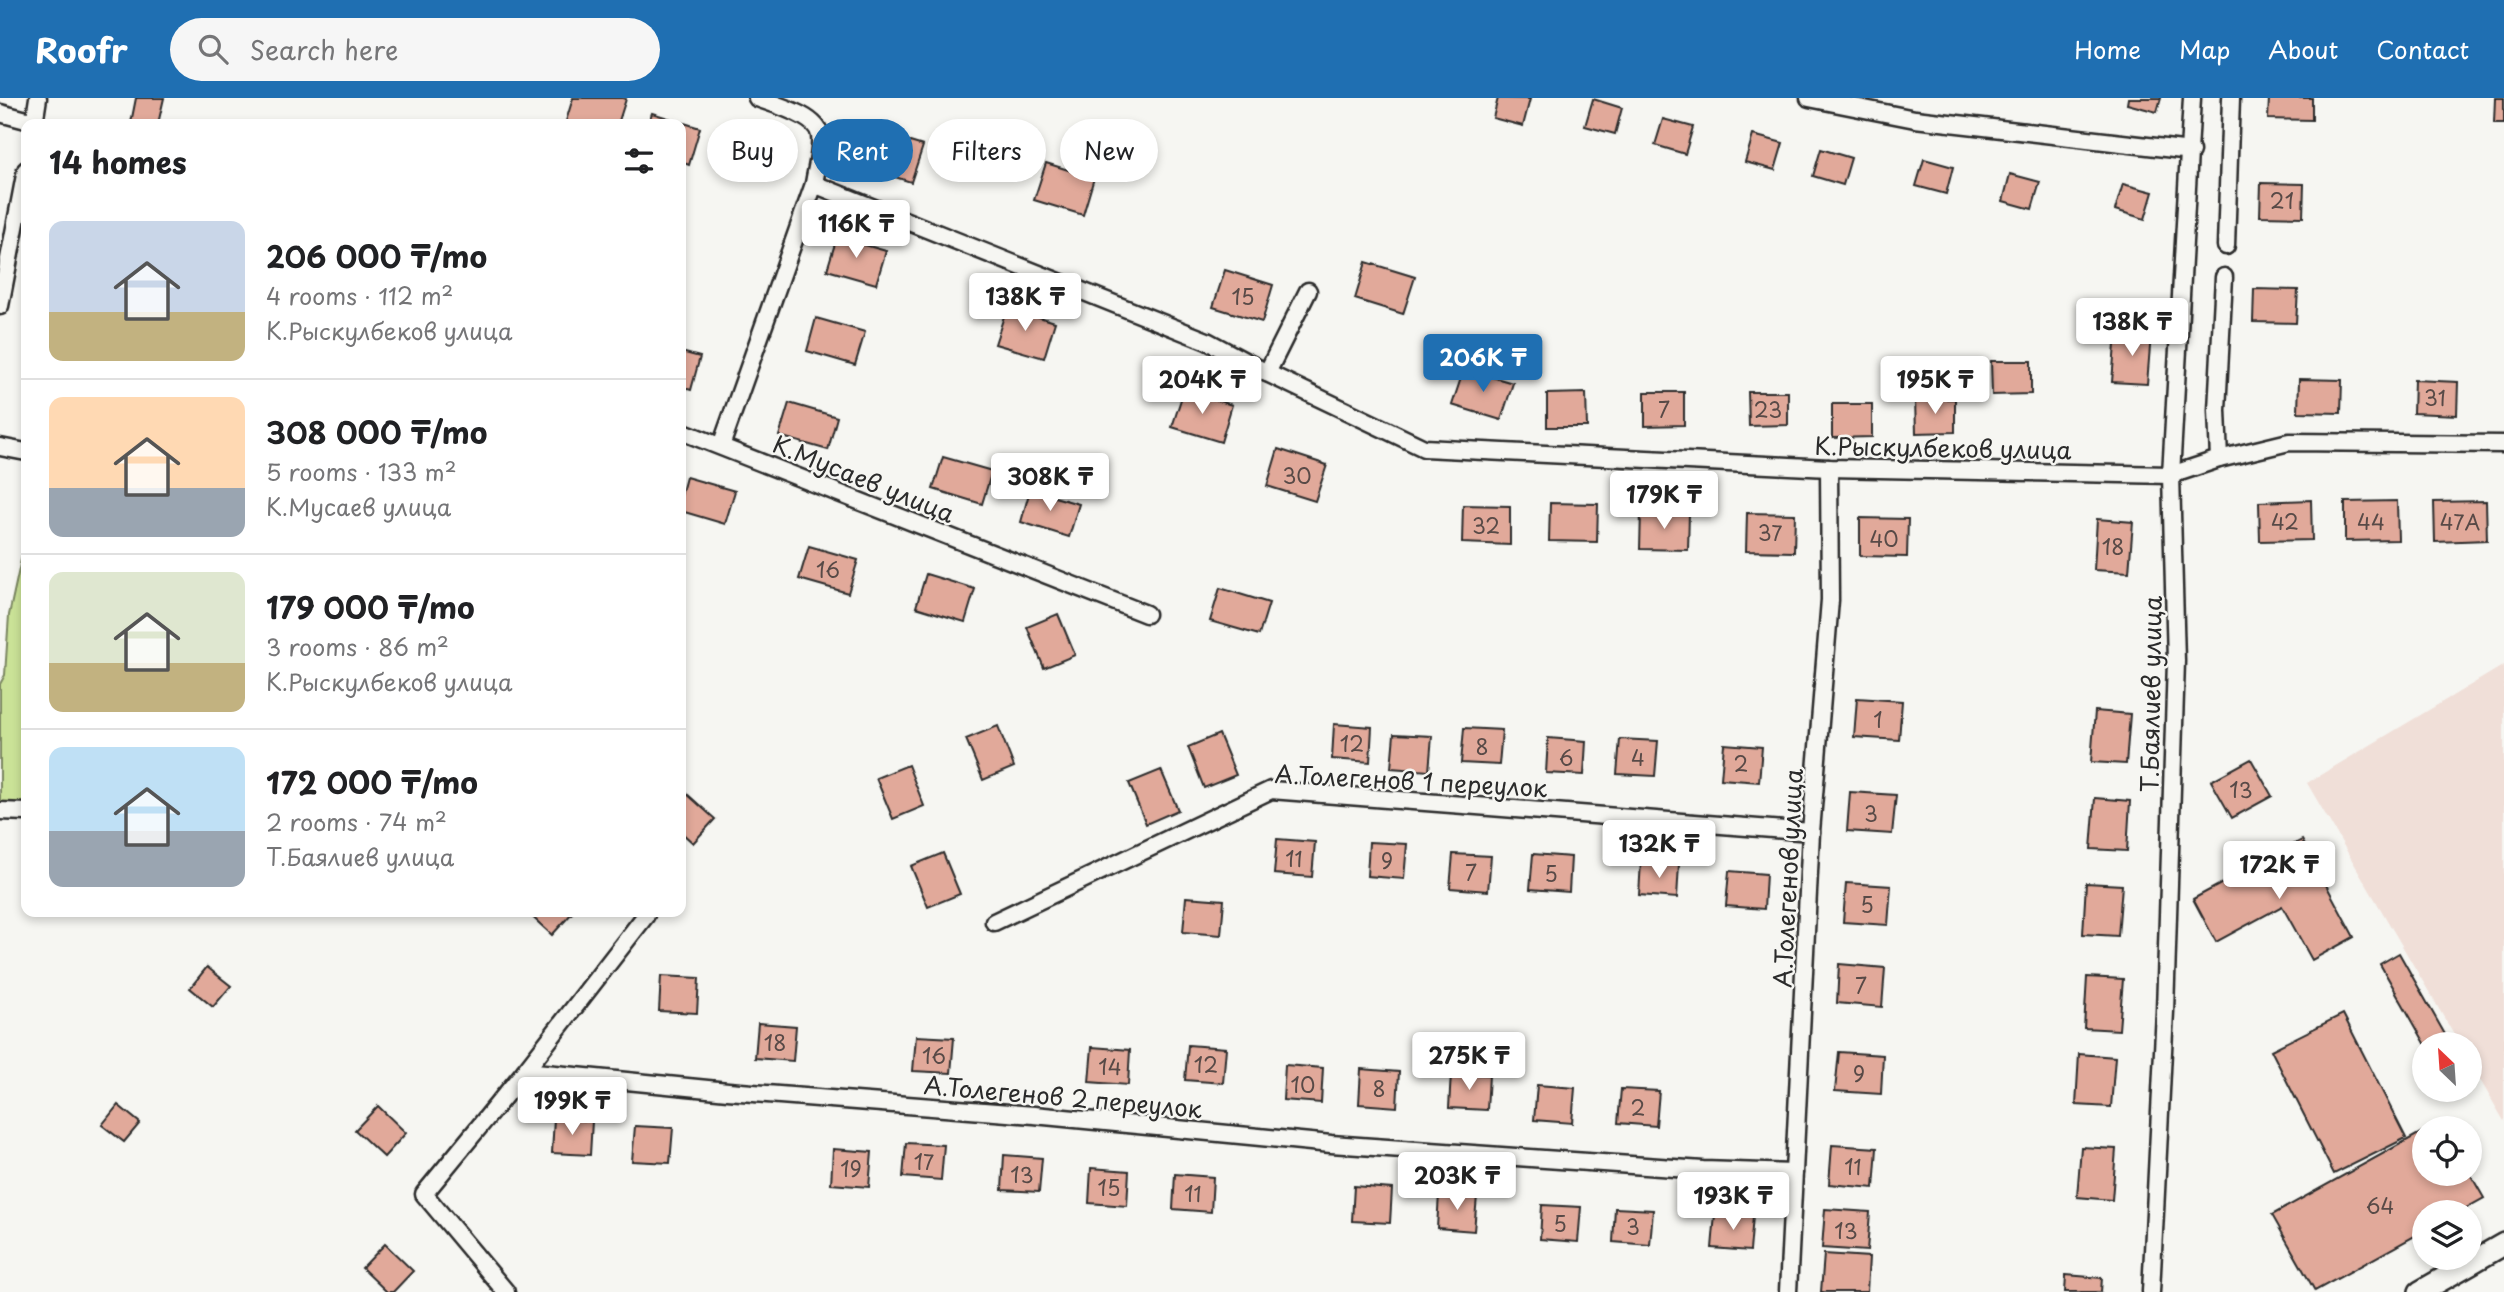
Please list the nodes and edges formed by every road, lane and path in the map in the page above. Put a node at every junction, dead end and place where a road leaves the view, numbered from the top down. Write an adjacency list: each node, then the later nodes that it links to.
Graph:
1 (38, 98): 8 (street)
2 (757, 98): 10 (street)
3 (1809, 98): 9 (street)
4 (2192, 98): 9 (street, Т.Баялиев улица)
5 (2231, 98): 12 (street)
6 (0, 113): 7 (street)
7 (21, 119)
8 (35, 119)
9 (2191, 151): 24 (street, Т.Баялиев улица)
10 (814, 184): 16 (street, К.Рыскулбеков улица); 19 (street)
11 (21, 209): 15 (street)
12 (2226, 246)
13 (2224, 277): 22 (street)
14 (1308, 291): 16 (street)
15 (0, 306)
16 (1267, 373): 23 (street, К.Рыскулбеков улица)
17 (686, 433): 19 (street, К.Мусаев улица)
18 (2504, 444): 22 (street, К.Рыскулбеков улица)
19 (721, 446): 25 (street, К.Мусаев улица)
20 (0, 447): 21 (street)
21 (21, 451)
22 (2219, 459): 24 (street, К.Рыскулбеков улица)
23 (1829, 468): 24 (street, К.Рыскулбеков улица); 28 (street, А.Толегенов улица)
24 (2171, 475): 36 (street, Т.Баялиев улица)
25 (1146, 614)
26 (0, 811): 27 (street)
27 (21, 812)
28 (1811, 832): 30 (street, А.Толегенов 1 переулок); 32 (street, А.Толегенов улица)
29 (644, 917): 31 (street)
30 (994, 922)
31 (525, 1070): 32 (street, А.Толегенов 2 переулок); 34 (street)
32 (1794, 1173): 35 (street, А.Толегенов улица)
33 (2504, 1244): 37 (main road)
34 (506, 1292)
35 (1787, 1292)
36 (2151, 1292)
37 (2420, 1292)

